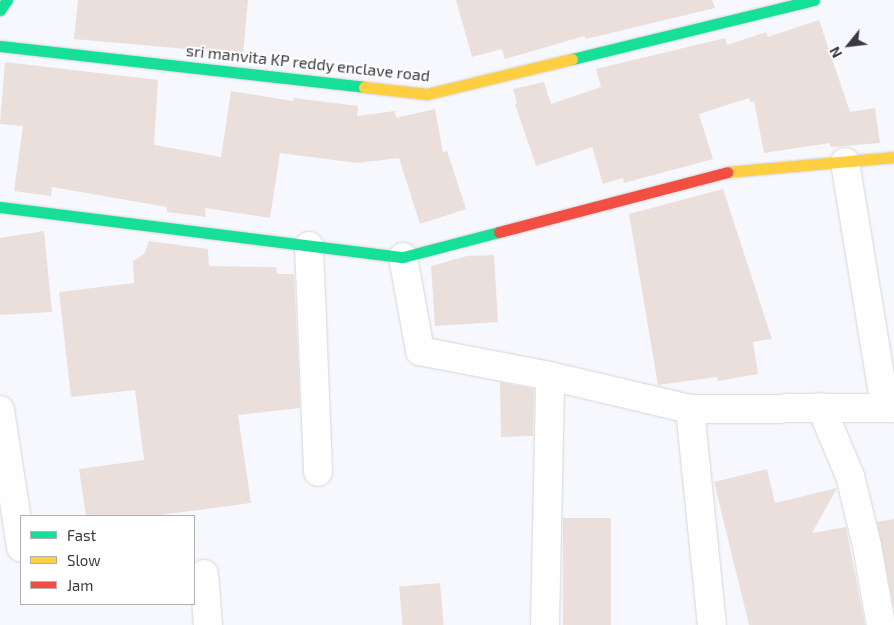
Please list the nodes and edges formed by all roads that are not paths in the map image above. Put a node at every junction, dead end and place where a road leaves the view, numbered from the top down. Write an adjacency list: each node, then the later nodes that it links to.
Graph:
1 (7, 0): 3 (street)
2 (814, 0): 4 (street, sri manvita KP reddy enclave road)
3 (0, 10)
4 (0, 46)
5 (894, 157): 6 (street)
6 (845, 162): 9 (street); 12 (street)
7 (0, 207): 8 (street)
8 (309, 246): 9 (street); 15 (street)
9 (403, 257): 10 (street)
10 (550, 376): 13 (street); 19 (street)
11 (821, 407): 12 (street); 13 (street); 21 (street)
12 (890, 407)
13 (690, 409): 20 (street)
14 (0, 410): 16 (street)
15 (318, 472)
16 (20, 540)
17 (204, 574): 18 (street)
18 (208, 625)
19 (545, 625)
20 (712, 625)
21 (881, 625)

